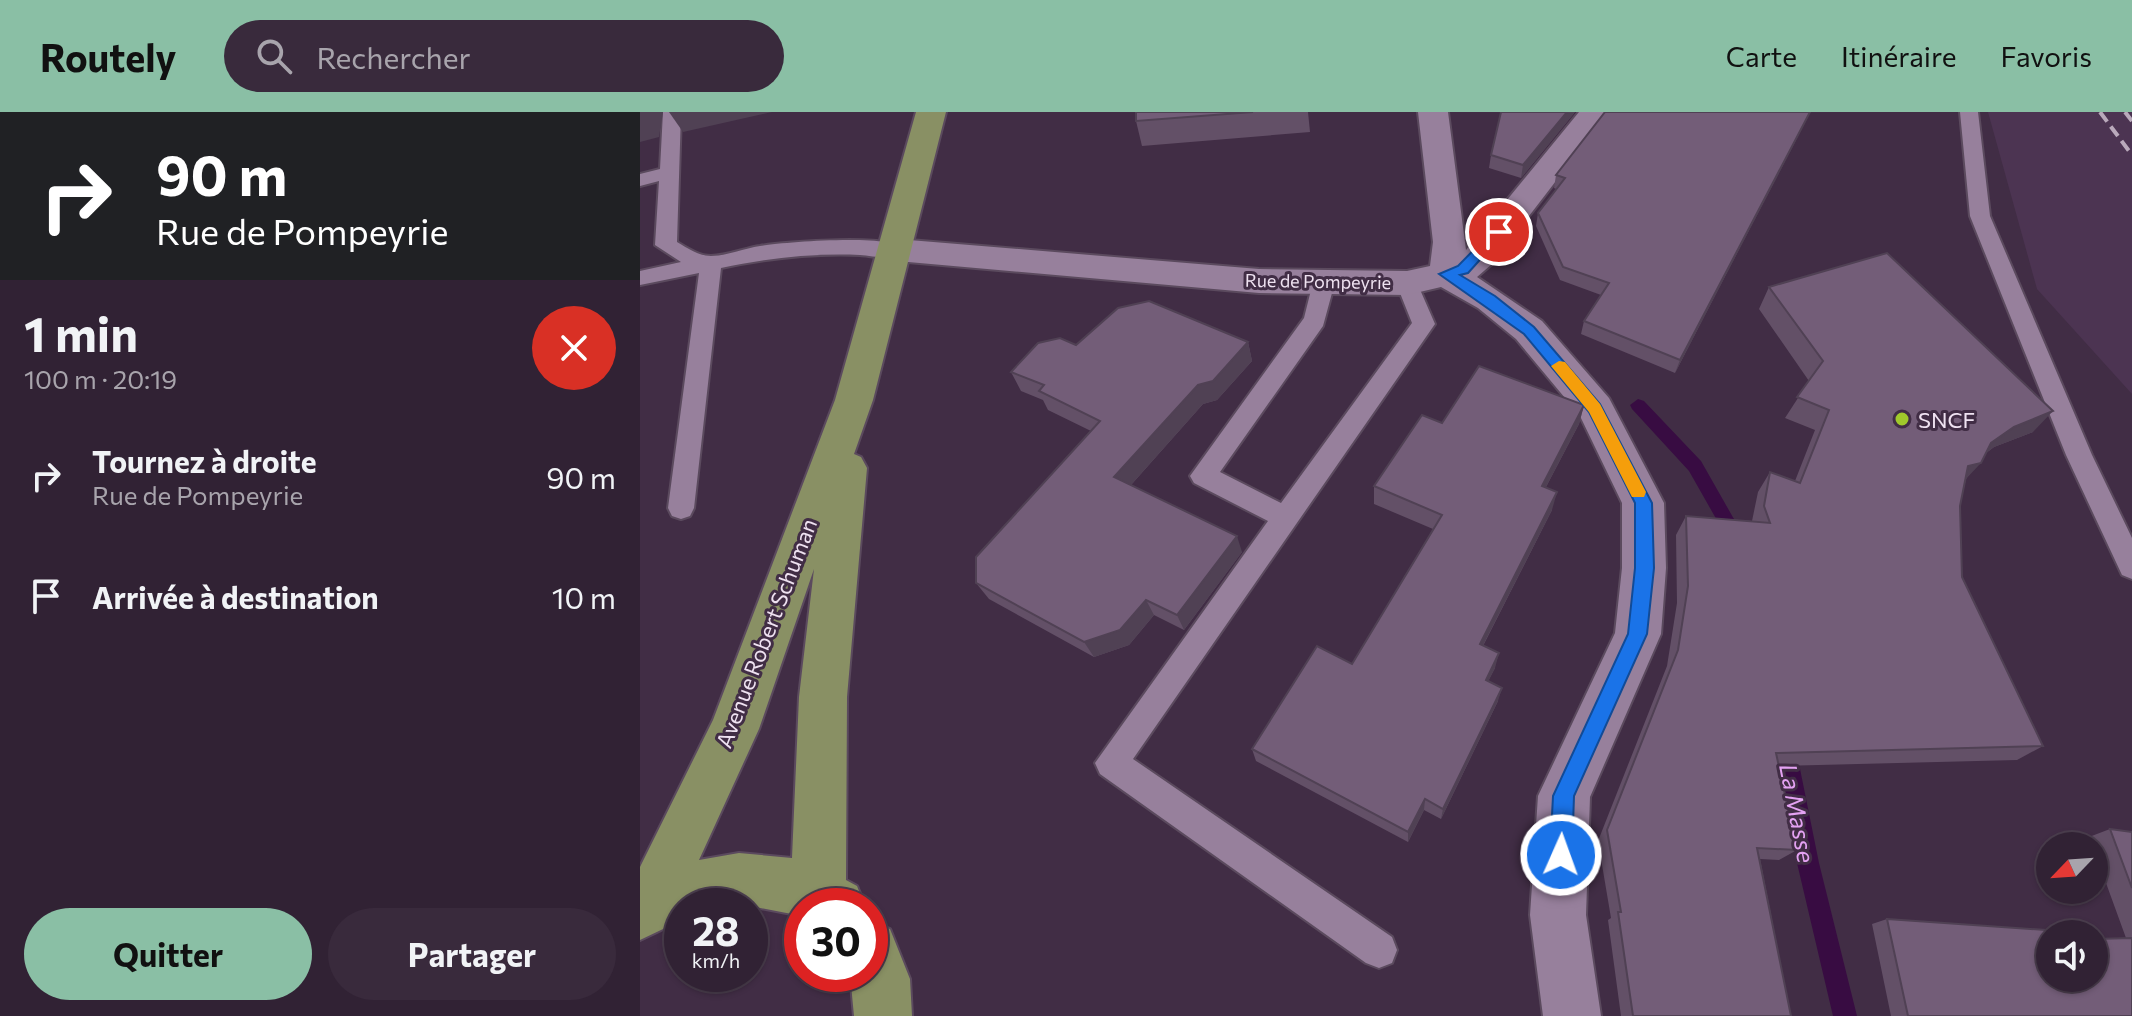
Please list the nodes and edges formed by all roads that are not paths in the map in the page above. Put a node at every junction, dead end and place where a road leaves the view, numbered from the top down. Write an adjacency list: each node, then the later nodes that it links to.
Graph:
1 (672, 112): 6 (lane)
2 (931, 112): 8 (main road, Avenue Robert Schuman)
3 (1433, 112): 11 (street)
4 (1594, 112): 11 (street, Rue de Pompeyrie)
5 (1969, 112): 16 (lane)
6 (671, 172): 7 (lane); 9 (lane)
7 (640, 180)
8 (897, 250): 9 (lane); 12 (street, Rue de Pompeyrie); 13 (main road, Avenue Robert Schuman)
9 (711, 263): 10 (lane); 14 (lane)
10 (640, 278)
11 (1426, 278): 12 (street, Rue de Pompeyrie); 15 (lane); 23 (street)
12 (1324, 282): 15 (lane)
13 (854, 400): 18 (main road, Avenue Robert Schuman); 19 (main road, Avenue Robert Schuman)
14 (681, 508)
15 (1286, 518): 20 (lane)
16 (2132, 567)
17 (795, 888): 19 (main road)
18 (827, 888)
19 (645, 909)
20 (1379, 950)
21 (882, 992): 22 (main road)
22 (883, 1016)
23 (1572, 1016)

